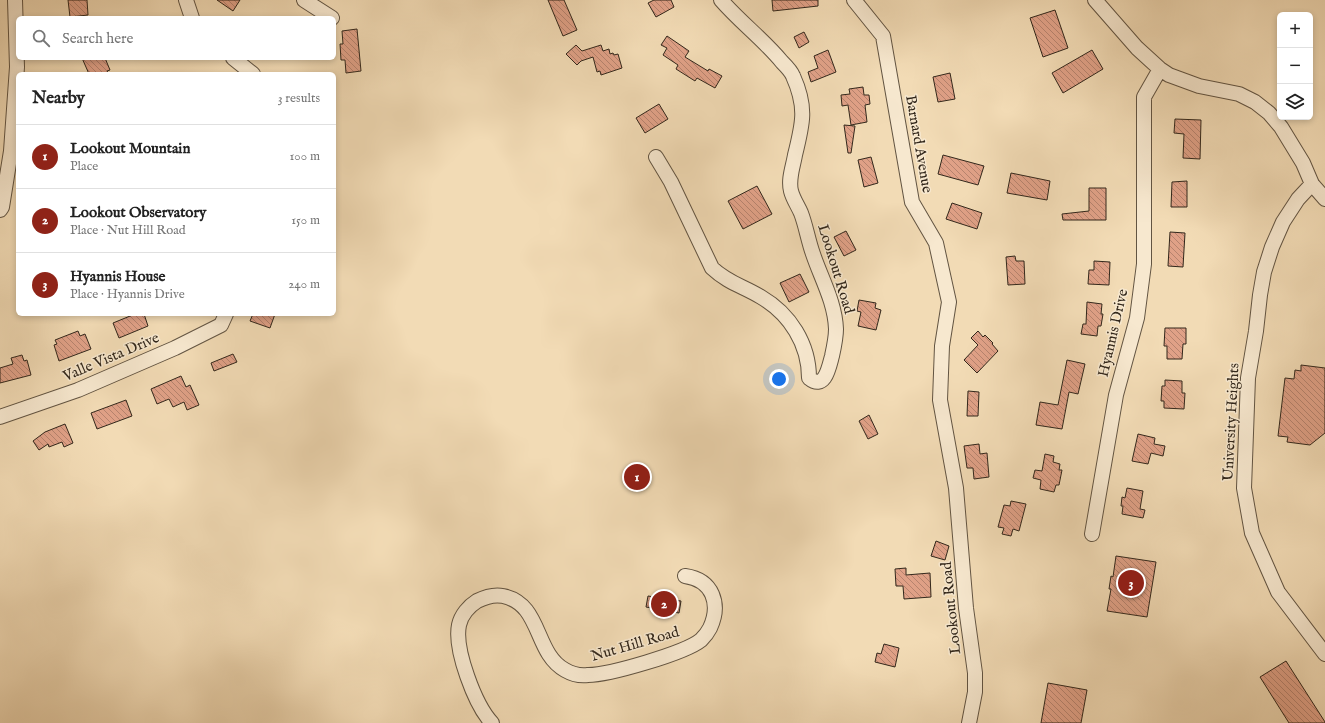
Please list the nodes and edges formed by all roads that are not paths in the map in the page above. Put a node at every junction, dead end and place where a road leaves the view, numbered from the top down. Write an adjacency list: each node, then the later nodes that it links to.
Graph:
1 (15, 0): 9 (street)
2 (186, 0): 7 (street)
3 (304, 0): 8 (street)
4 (720, 0): 16 (street, Lookout Road)
5 (854, 0): 22 (street, Barnard Avenue)
6 (1095, 0): 12 (street)
7 (191, 16)
8 (329, 16)
9 (16, 34)
10 (17, 60): 13 (street)
11 (236, 60): 14 (street)
12 (1160, 70): 17 (street); 23 (street, Hyannis Drive)
13 (17, 72)
14 (250, 72)
15 (16, 81): 19 (street)
16 (656, 158)
17 (1312, 184): 18 (street); 25 (street, University Heights)
18 (1325, 198)
19 (0, 210)
20 (225, 316): 21 (street, Valle Vista Drive)
21 (0, 417)
22 (956, 488): 27 (street, Lookout Road)
23 (1092, 534)
24 (685, 576): 26 (street, Nut Hill Road)
25 (1325, 654)
26 (492, 723)
27 (969, 723)

